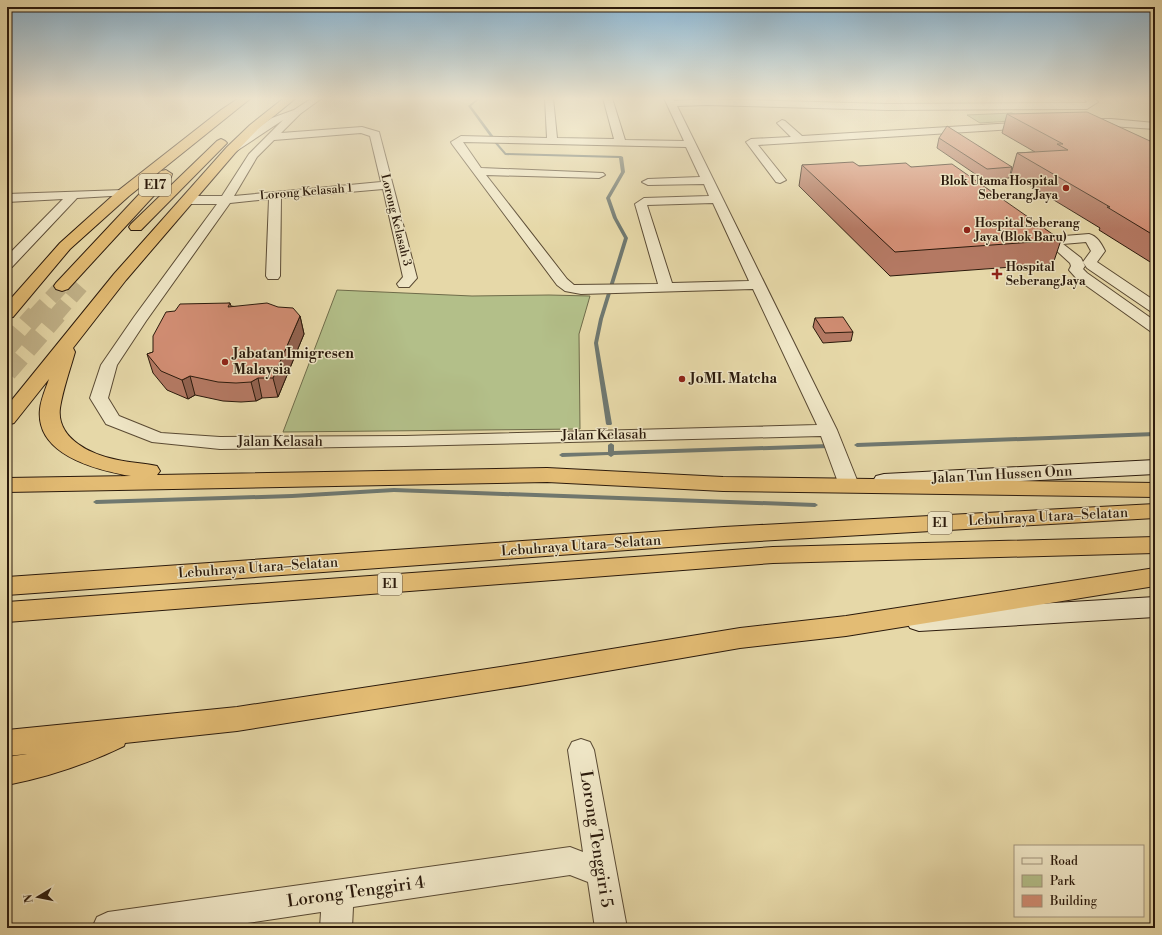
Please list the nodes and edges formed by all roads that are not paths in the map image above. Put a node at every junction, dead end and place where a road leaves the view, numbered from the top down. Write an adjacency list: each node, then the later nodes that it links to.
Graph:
1 (188, 142): 19 (highway)
2 (204, 142): 31 (highway, E17)
3 (223, 142): 26 (highway, E17)
4 (239, 142): 12 (highway)
5 (243, 142): 12 (street)
6 (267, 142): 25 (street, Jalan Kelasah)
7 (377, 142): 18 (street, Lorong Kelasah 3)
8 (457, 142): 13 (street)
9 (635, 142): 11 (street)
10 (757, 142): 16 (street)
11 (690, 144): 15 (street)
12 (231, 150): 24 (highway)
13 (479, 171): 14 (street); 32 (street)
14 (599, 175)
15 (709, 180): 17 (street); 23 (street)
16 (780, 180)
17 (648, 182)
18 (387, 185): 21 (street, Lorong Kelasah 1); 29 (street, Lorong Kelasah 3)
19 (124, 193): 20 (street); 35 (highway)
20 (74, 195): 22 (street); 27 (street)
21 (275, 195): 25 (street, Lorong Kelasah 1); 28 (street)
22 (7, 198)
23 (717, 199): 30 (street); 32 (street)
24 (189, 200): 25 (street, Lorong Kelasah 1); 37 (highway)
25 (226, 200): 39 (street, Jalan Kelasah)
26 (127, 236)
27 (7, 264)
28 (273, 276)
29 (404, 284)
30 (760, 285): 32 (street); 39 (street)
31 (62, 286)
32 (666, 287)
33 (1122, 304): 34 (street); 34 (street); 36 (street)
34 (1151, 305)
35 (7, 313)
36 (1155, 328)
37 (66, 345): 38 (highway); 41 (highway)
38 (7, 418)
39 (828, 430): 43 (street)
40 (1155, 467): 43 (main road, Jalan Tun Hussen Onn)
41 (209, 481): 42 (highway); 43 (highway)
42 (7, 485)
43 (849, 485): 44 (highway)
44 (1155, 490)
45 (1155, 511): 48 (highway, Lebuhraya Utara–Selatan / E1)
46 (1155, 545): 50 (highway, Lebuhraya Utara–Selatan / E1)
47 (1155, 577): 51 (highway)
48 (7, 586)
49 (1155, 607): 51 (main road)
50 (7, 612)
51 (846, 626): 52 (highway)
52 (128, 730): 53 (highway); 55 (highway)
53 (7, 742)
54 (581, 750): 56 (street, Lorong Tenggiri 5)
55 (7, 771)
56 (602, 873): 57 (street, Lorong Tenggiri 4); 60 (street, Lorong Tenggiri 5)
57 (338, 895): 58 (street, Lorong Tenggiri 4); 59 (street)
58 (108, 928)
59 (336, 928)
60 (610, 928)

